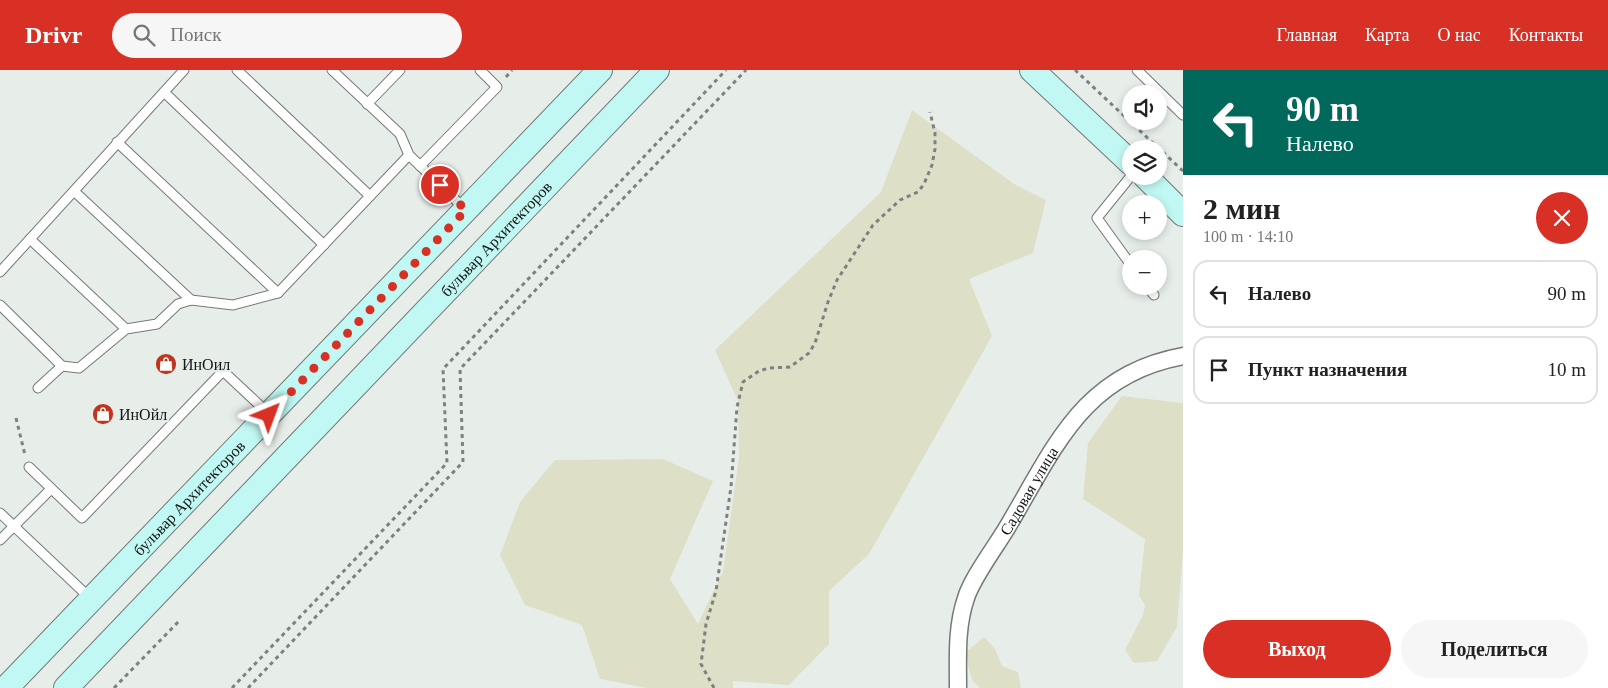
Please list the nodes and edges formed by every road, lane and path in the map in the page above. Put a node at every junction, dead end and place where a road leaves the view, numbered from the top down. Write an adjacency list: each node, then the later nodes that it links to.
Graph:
1 (184, 70): 13 (lane)
2 (237, 70): 25 (lane)
3 (332, 70): 14 (lane)
4 (400, 70): 14 (lane)
5 (480, 70): 20 (lane)
6 (600, 70): 26 (main road, бульвар Архитекторов)
7 (656, 70): 49 (main road, бульвар Архитекторов)
8 (726, 70): 51 (path)
9 (746, 70): 52 (path)
10 (1032, 70): 19 (main road)
11 (1075, 70): 21 (path)
12 (1137, 70): 16 (lane)
13 (164, 92): 17 (lane); 29 (lane)
14 (368, 104): 18 (lane)
15 (930, 112): 53 (path)
16 (1183, 115)
17 (117, 142): 24 (lane); 32 (lane)
18 (409, 155): 20 (lane); 25 (lane)
19 (1122, 155)
20 (420, 166): 26 (lane)
21 (1183, 171)
22 (1124, 185): 30 (lane)
23 (1154, 185): 27 (main road)
24 (75, 192): 28 (lane); 33 (lane)
25 (370, 196): 29 (lane)
26 (466, 210): 39 (main road, бульвар Архитекторов)
27 (1183, 214)
28 (30, 239): 31 (lane); 35 (lane)
29 (324, 245): 32 (lane)
30 (1122, 253)
31 (0, 272)
32 (278, 293): 33 (lane)
33 (191, 300): 35 (lane)
34 (0, 305): 37 (lane)
35 (126, 329): 37 (lane)
36 (1183, 356): 54 (street, Садовая улица)
37 (62, 366): 38 (lane)
38 (38, 388)
39 (269, 415): 42 (lane); 46 (main road, бульвар Архитекторов)
40 (16, 418): 41 (path)
41 (28, 467): 42 (lane)
42 (51, 489): 44 (lane)
43 (0, 513): 44 (lane)
44 (15, 527): 45 (lane); 46 (lane)
45 (0, 540)
46 (92, 599): 48 (main road, бульвар Архитекторов)
47 (180, 620): 50 (path)
48 (6, 688)
49 (66, 688)
50 (114, 688)
51 (232, 688)
52 (248, 688)
53 (714, 688)
54 (958, 688)

